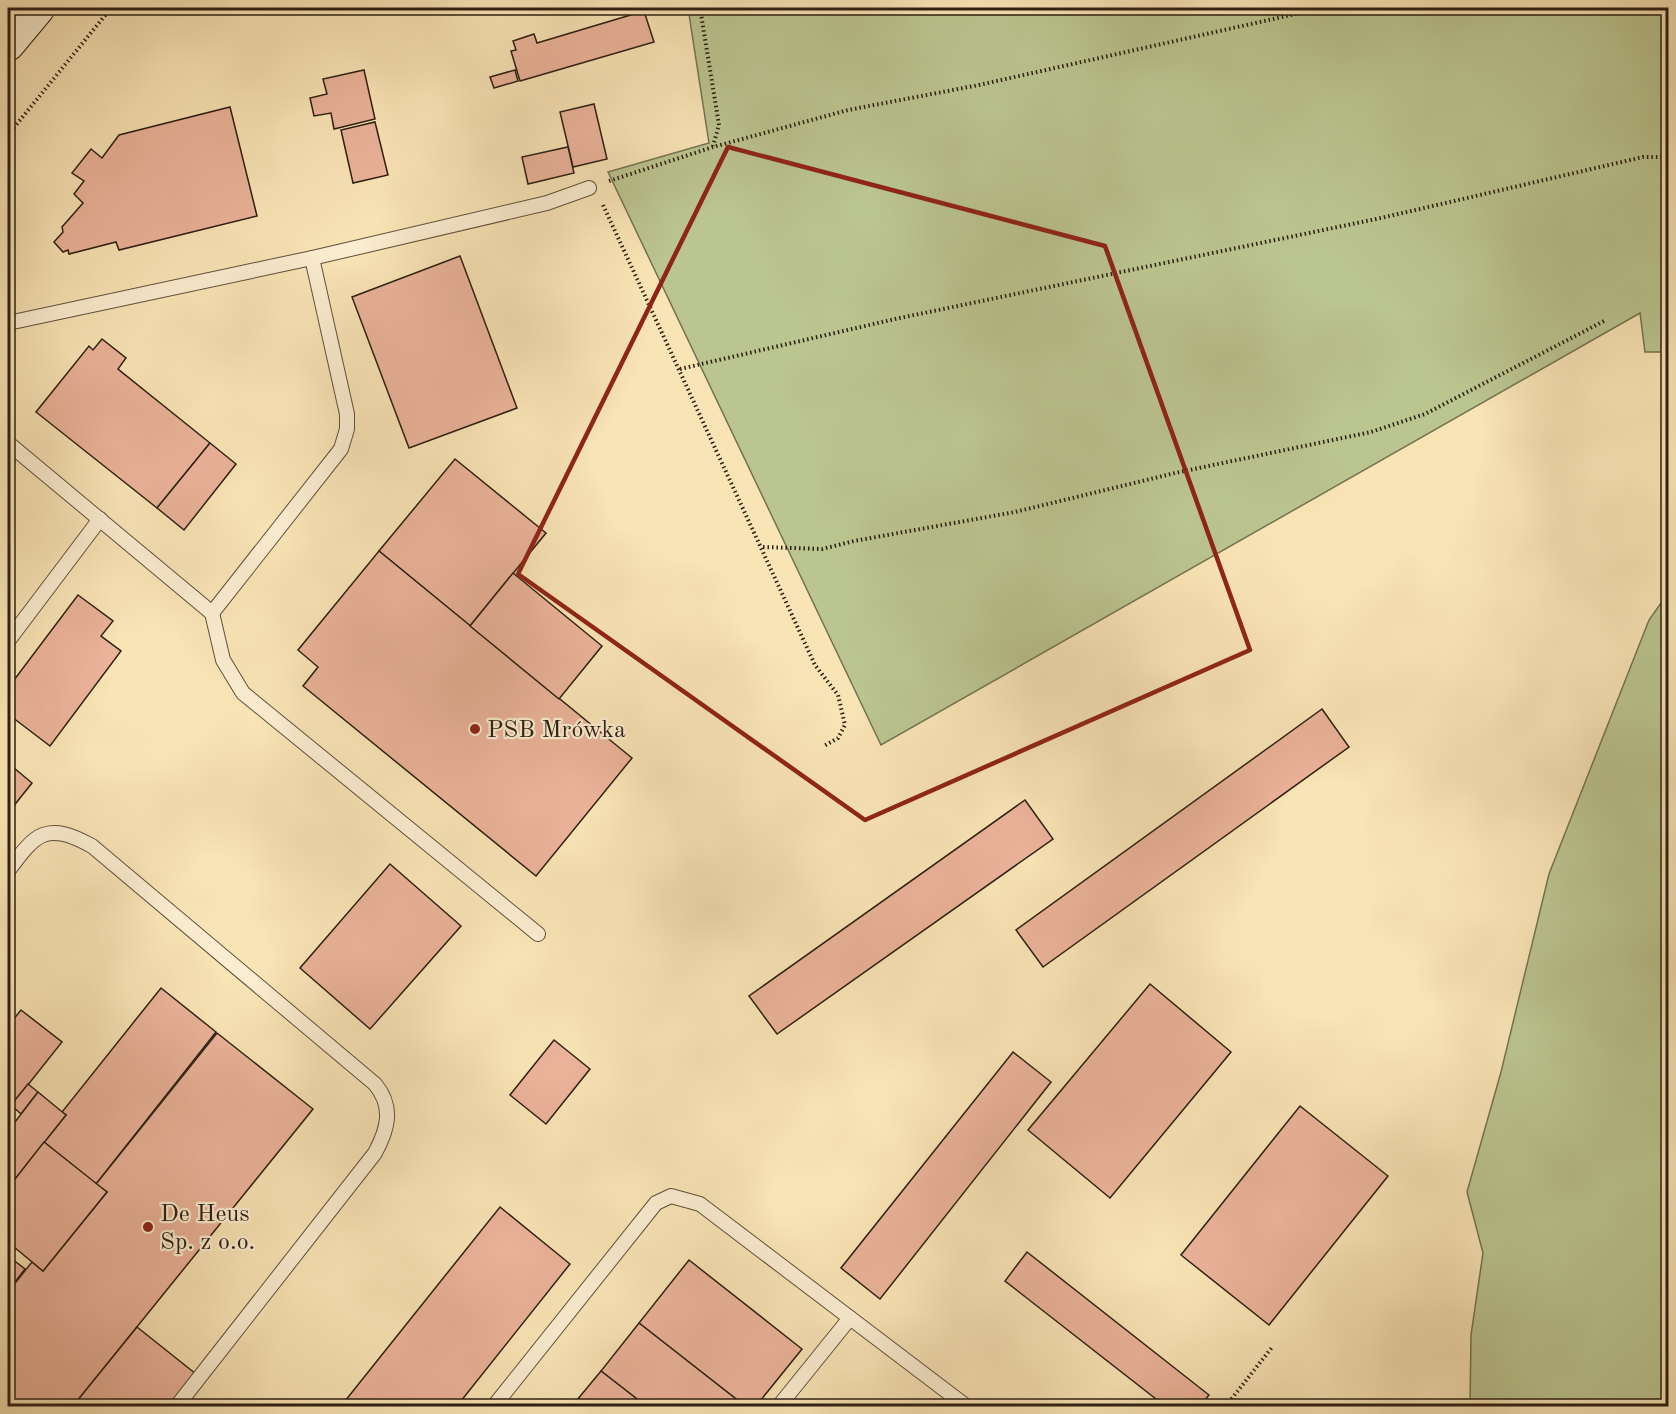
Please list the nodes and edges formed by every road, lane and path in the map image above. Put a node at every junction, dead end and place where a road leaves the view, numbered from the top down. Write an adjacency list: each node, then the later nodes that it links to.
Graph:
1 (38, 8): 5 (street)
2 (111, 8): 6 (path)
3 (700, 8): 7 (path)
4 (1322, 8): 7 (path)
5 (8, 44)
6 (8, 135)
7 (713, 147): 9 (path)
8 (1668, 157): 13 (path)
9 (589, 188): 10 (lane); 13 (path)
10 (312, 258): 12 (lane); 17 (lane)
11 (1604, 321): 16 (path)
12 (8, 323)
13 (680, 369): 16 (path)
14 (8, 443): 15 (lane)
15 (100, 519): 17 (lane); 18 (lane)
16 (763, 547): 19 (path)
17 (212, 612): 21 (lane)
18 (8, 641)
19 (824, 746)
20 (8, 871): 24 (lane)
21 (538, 934)
22 (850, 1318): 25 (lane); 26 (lane); 27 (lane)
23 (1273, 1346): 28 (path)
24 (177, 1407)
25 (494, 1407)
26 (779, 1407)
27 (966, 1407)
28 (1226, 1407)

